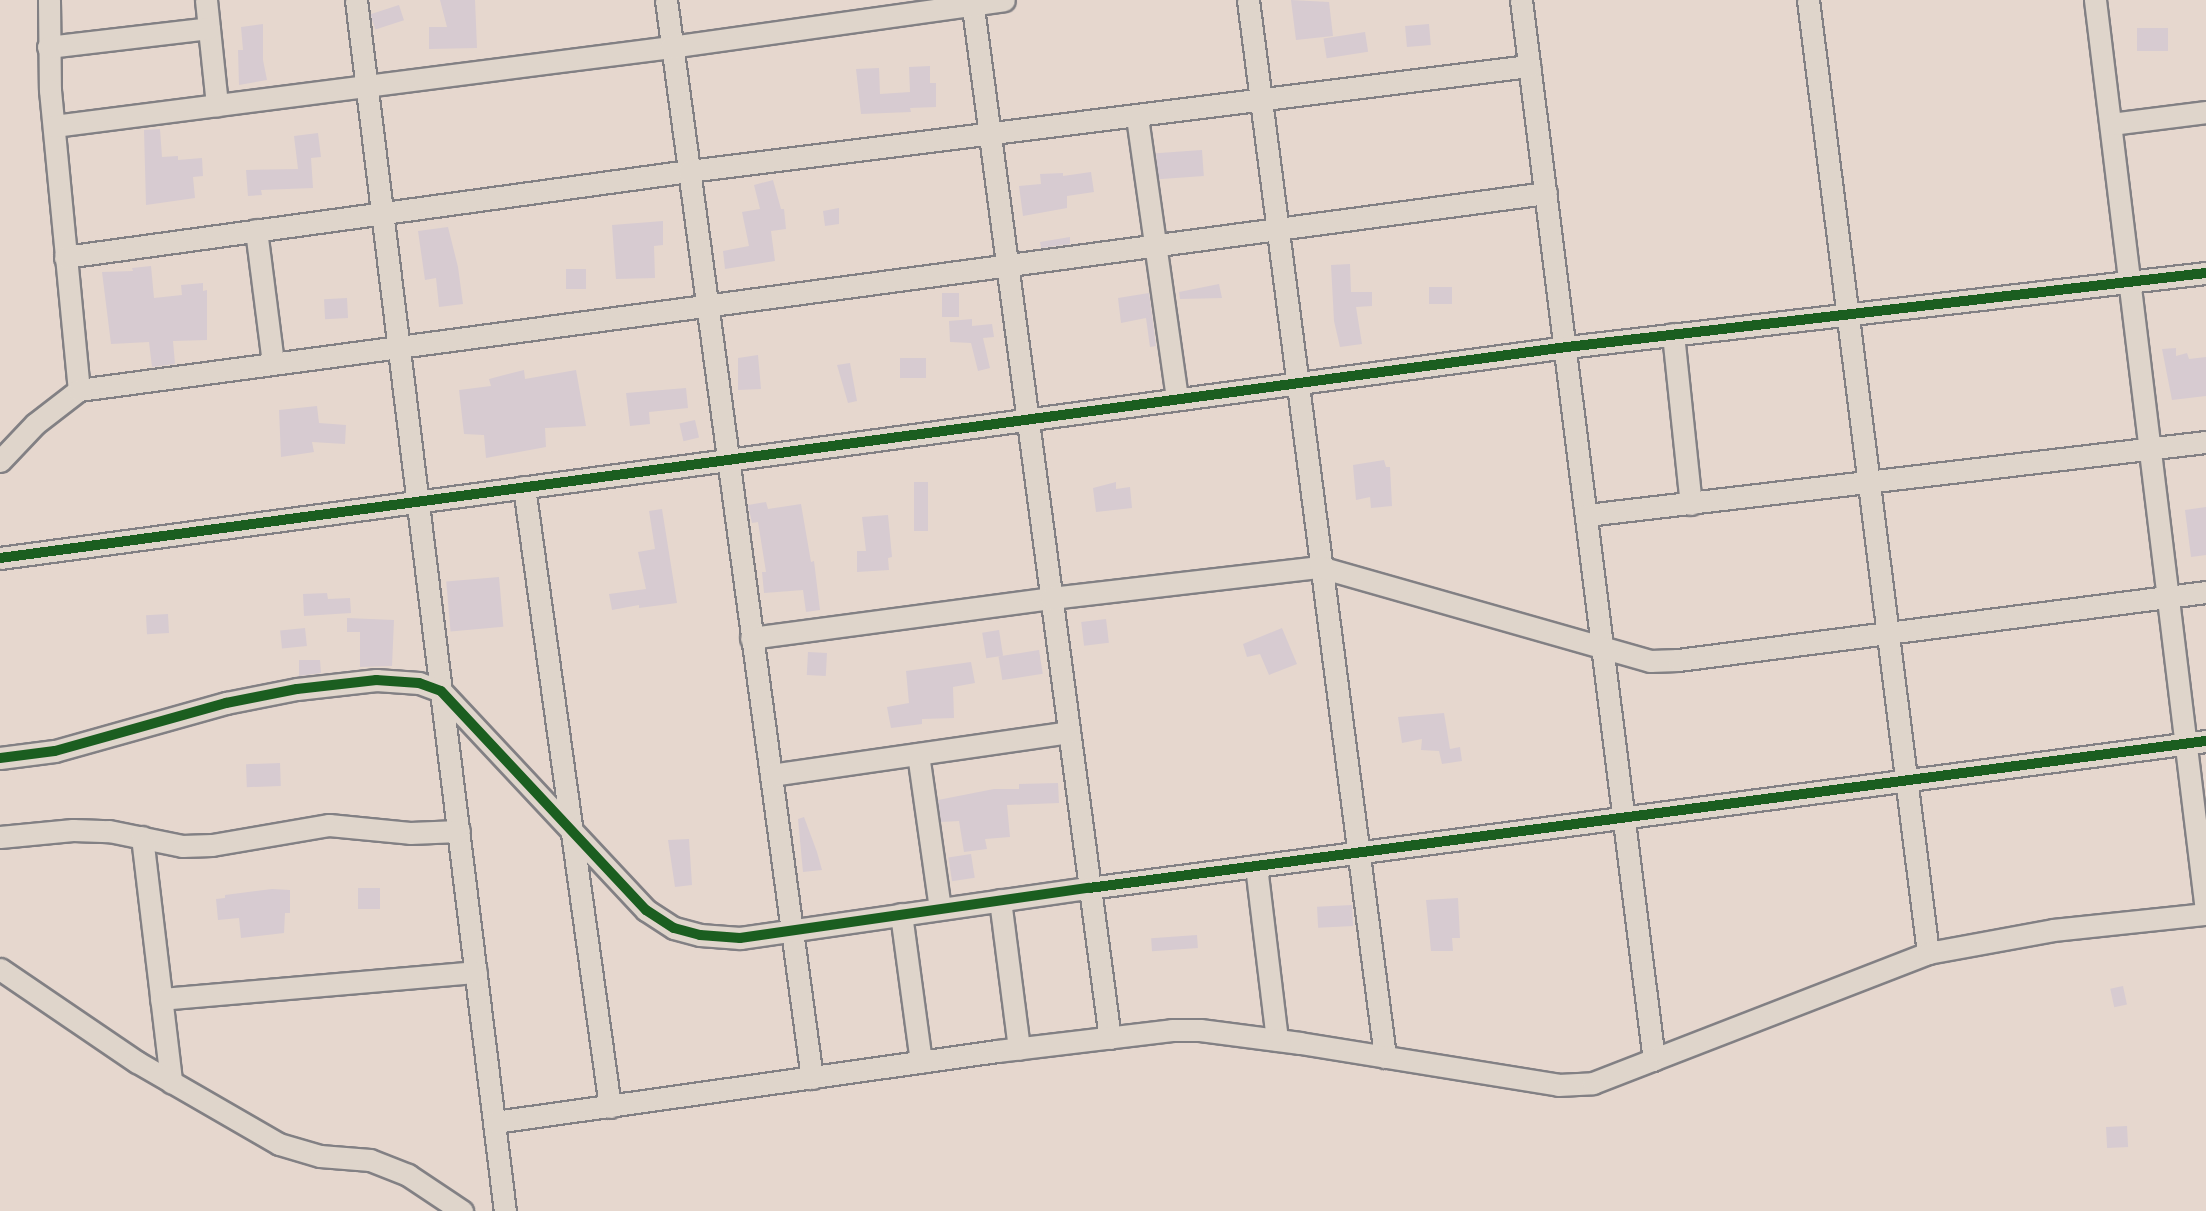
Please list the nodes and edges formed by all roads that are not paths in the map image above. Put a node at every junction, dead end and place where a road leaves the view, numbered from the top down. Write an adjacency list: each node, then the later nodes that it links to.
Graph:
1 (49, 0): 12 (street)
2 (206, 0): 11 (street)
3 (356, 0): 15 (street)
4 (666, 0): 13 (street)
5 (1004, 0): 10 (street)
6 (1248, 0): 16 (street)
7 (1521, 0): 14 (street)
8 (1808, 0): 34 (street)
9 (2095, 0): 20 (street)
10 (972, 2): 13 (street); 22 (street)
11 (209, 28): 12 (street); 17 (street)
12 (48, 47): 21 (street)
13 (671, 47): 15 (street); 23 (street)
14 (1529, 66): 16 (street); 24 (street)
15 (366, 87): 17 (street); 25 (street)
16 (1261, 101): 19 (street); 27 (street)
17 (218, 105): 21 (street)
18 (2206, 111): 20 (street)
19 (1137, 117): 22 (street); 28 (street)
20 (2111, 124): 32 (street)
21 (54, 125): 29 (street)
22 (992, 134): 23 (street); 30 (street)
23 (689, 171): 25 (street); 33 (street)
24 (1546, 193): 27 (street); 37 (street)
25 (382, 212): 26 (street); 36 (street)
26 (256, 230): 29 (street); 38 (street)
27 (1278, 230): 28 (street); 39 (street)
28 (1155, 246): 30 (street); 41 (street)
29 (65, 257): 40 (street)
30 (1007, 266): 33 (street); 42 (street)
31 (2206, 272): 32 (street)
32 (2130, 282): 34 (street); 44 (street)
33 (707, 306): 36 (street); 45 (street)
34 (1849, 313): 35 (street); 47 (street)
35 (1672, 334): 37 (street); 50 (street)
36 (397, 347): 38 (street); 49 (street)
37 (1567, 347): 39 (street); 51 (street)
38 (273, 363): 40 (street)
39 (1298, 384): 41 (street); 53 (street)
40 (79, 390): 46 (street)
41 (1177, 399): 42 (street)
42 (1027, 419): 45 (street); 55 (street)
43 (2206, 442): 44 (street)
44 (2149, 448): 47 (street); 56 (street)
45 (729, 459): 48 (street); 58 (street)
46 (0, 461)
47 (1869, 482): 50 (street); 57 (street)
48 (524, 486): 49 (street); 69 (street)
49 (418, 500): 52 (street); 60 (street)
50 (1691, 504): 51 (street)
51 (1587, 515): 59 (street)
52 (0, 558)
53 (1320, 567): 55 (street); 59 (street); 72 (street)
54 (2206, 593): 56 (street)
55 (1051, 597): 58 (street); 61 (street)
56 (2169, 597): 57 (street); 62 (street)
57 (1888, 633): 59 (street); 66 (street)
58 (751, 638): 65 (street)
59 (1603, 646): 67 (street)
60 (441, 691): 64 (street); 68 (street); 69 (street)
61 (1069, 732): 63 (street); 74 (street)
62 (2197, 742): 66 (street); 77 (street)
63 (918, 754): 65 (street); 76 (street)
64 (0, 758)
65 (771, 775): 79 (street)
66 (1906, 780): 67 (street); 80 (street)
67 (1624, 818): 72 (street); 88 (street)
68 (458, 831): 70 (street); 82 (street)
69 (574, 832): 79 (street); 92 (street)
70 (142, 837): 71 (street); 83 (street)
71 (0, 838)
72 (1359, 853): 73 (street); 87 (street)
73 (1256, 866): 74 (street); 85 (street)
74 (1089, 888): 75 (street); 84 (street)
75 (1000, 900): 76 (street); 86 (street)
76 (940, 908): 78 (street)
77 (2206, 913): 80 (street)
78 (901, 914): 79 (street); 89 (street)
79 (792, 929): 90 (street)
80 (1928, 953): 88 (street)
81 (0, 969): 91 (street)
82 (476, 972): 83 (street); 93 (street)
83 (161, 999): 91 (street)
84 (1110, 1038): 85 (street); 86 (street)
85 (1277, 1040): 87 (street)
86 (1019, 1048): 89 (street)
87 (1385, 1057): 88 (street)
88 (1654, 1060)
89 (921, 1062): 90 (street)
90 (812, 1079): 92 (street)
91 (171, 1082): 94 (street)
92 (610, 1107): 93 (street)
93 (495, 1122): 95 (street)
94 (462, 1211)
95 (505, 1211)

